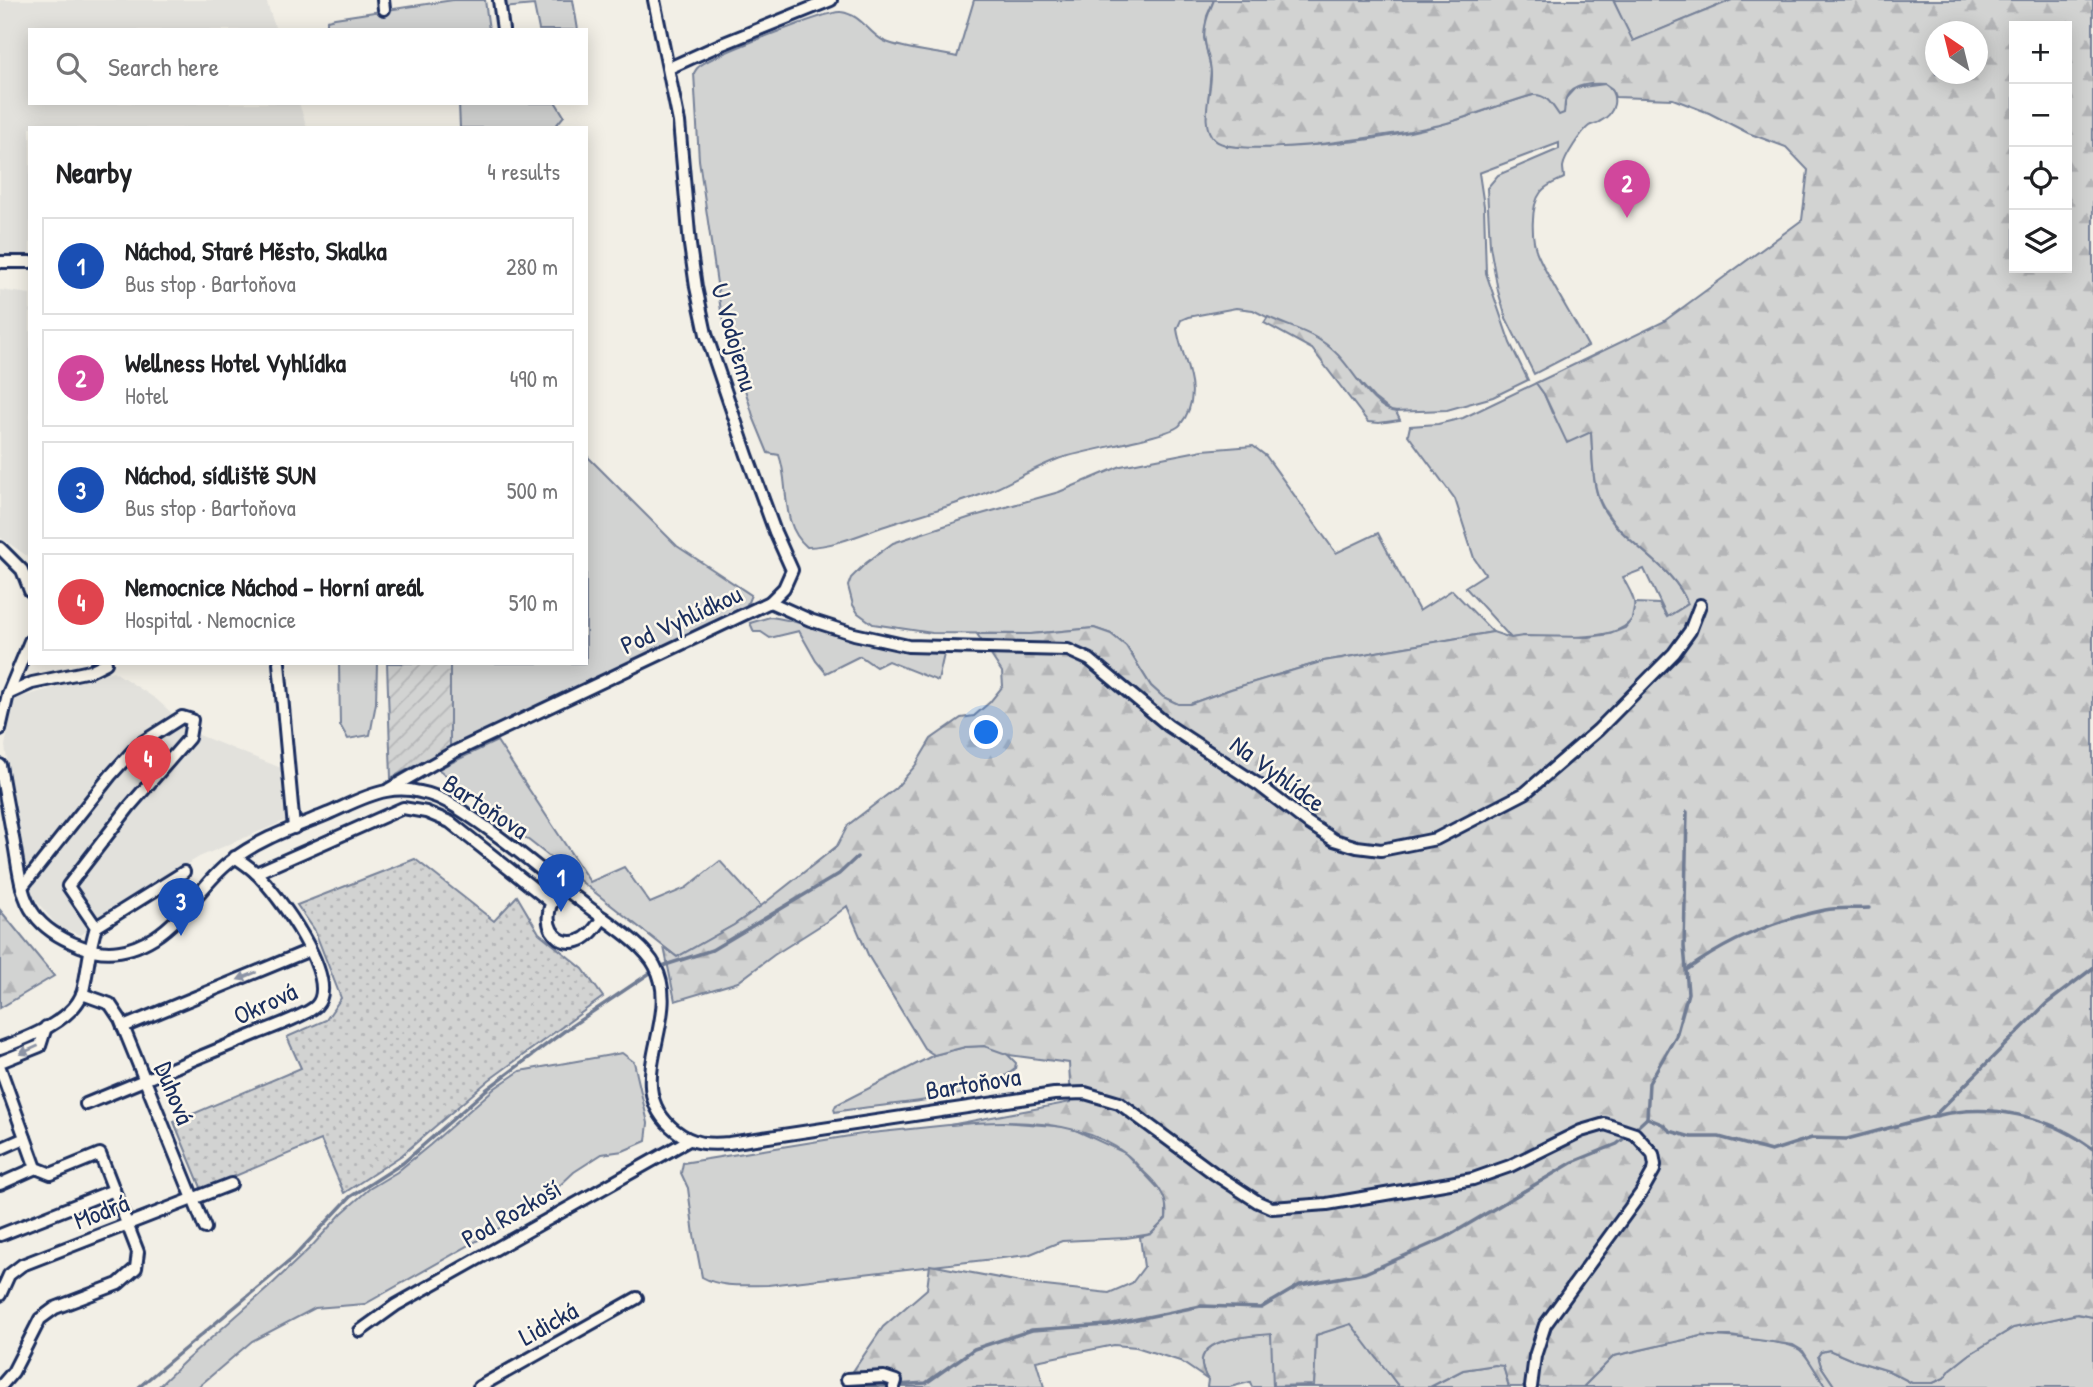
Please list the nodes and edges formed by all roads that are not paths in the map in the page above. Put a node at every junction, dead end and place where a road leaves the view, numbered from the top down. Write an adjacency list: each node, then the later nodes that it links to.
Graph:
1 (499, 0): 4 (street)
2 (654, 0): 5 (street, U Vodojemu)
3 (831, 0): 5 (street)
4 (503, 28)
5 (669, 68): 10 (street, U Vodojemu)
6 (0, 262): 7 (street)
7 (28, 262)
8 (0, 548): 9 (street)
9 (26, 569)
10 (770, 602): 11 (street, Na Vyhlídce); 18 (street, Pod Vyhlídkou)
11 (1700, 605)
12 (28, 646): 15 (street)
13 (102, 665): 15 (street)
14 (279, 665): 19 (street)
15 (8, 694): 16 (street)
16 (0, 729)
17 (0, 765): 23 (street, Bartoňova)
18 (387, 791): 19 (street, Bartoňova); 24 (street, Bartoňova)
19 (294, 828): 20 (street, Bartoňova)
20 (235, 857): 22 (street, Okrová); 28 (street, Bartoňova)
21 (184, 872): 27 (street)
22 (256, 873): 25 (street); 29 (street, Okrová)
23 (22, 887): 27 (street); 28 (street, Bartoňova)
24 (563, 888): 25 (street); 26 (street, Bartoňova)
25 (552, 903): 26 (street)
26 (603, 918): 39 (street, Bartoňova)
27 (96, 927): 28 (street)
28 (89, 950): 30 (street)
29 (310, 950): 32 (street, one-way to 32); 36 (street, Okrová)
30 (82, 994): 31 (street); 32 (street, Duhová)
31 (46, 1027): 33 (street); 34 (street, one-way to 34)
32 (123, 1027): 36 (street, Duhová)
33 (0, 1048)
34 (0, 1062)
35 (0, 1068): 38 (street)
36 (145, 1080): 37 (street); 45 (street, Duhová)
37 (86, 1104)
38 (25, 1138): 40 (street); 41 (street)
39 (689, 1140): 51 (street, Pod Rozkoší); 56 (street, Bartoňova)
40 (0, 1149)
41 (36, 1168): 42 (street); 44 (street)
42 (0, 1184)
43 (232, 1184): 45 (street, Modrá)
44 (114, 1190): 46 (street); 48 (street)
45 (193, 1199): 46 (street, Modrá); 47 (street, Duhová)
46 (127, 1226): 49 (street, Modrá); 53 (street)
47 (205, 1228)
48 (0, 1235)
49 (0, 1295)
50 (637, 1298): 54 (street, Lidická)
51 (360, 1331)
52 (847, 1380): 55 (street)
53 (0, 1387)
54 (479, 1387)
55 (894, 1387)
56 (1531, 1387)

